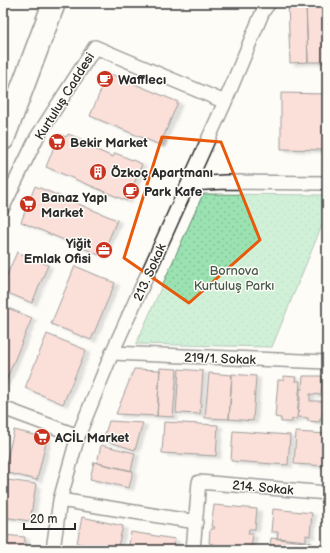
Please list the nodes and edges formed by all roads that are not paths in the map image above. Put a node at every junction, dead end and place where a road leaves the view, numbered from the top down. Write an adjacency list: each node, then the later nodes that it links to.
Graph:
1 (54, 3): 4 (highway)
2 (270, 3): 3 (street, 213. Sokak)
3 (225, 102): 6 (street, 213. Sokak); 7 (street, Kurtuluş Caddesi)
4 (3, 138)
5 (327, 183): 6 (street)
6 (189, 184): 8 (street, 213. Sokak)
7 (3, 207)
8 (112, 353): 9 (street, 219/1. Sokak); 11 (street, 213. Sokak)
9 (327, 362)
10 (3, 408): 11 (street)
11 (78, 436): 13 (street, 213. Sokak)
12 (327, 493): 14 (street, 214. Sokak)
13 (60, 500): 14 (street); 15 (street, 213. Sokak)
14 (196, 522): 16 (street)
15 (53, 550)
16 (193, 550)

